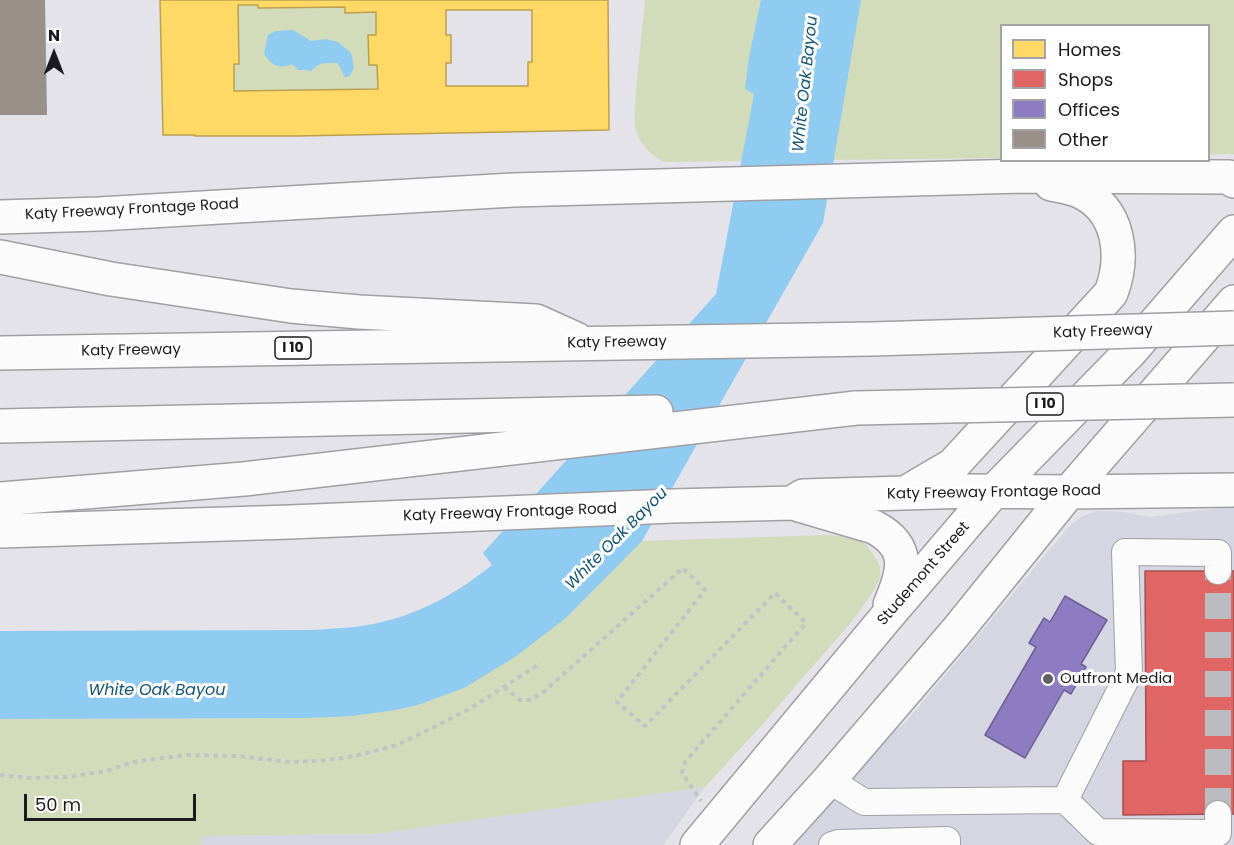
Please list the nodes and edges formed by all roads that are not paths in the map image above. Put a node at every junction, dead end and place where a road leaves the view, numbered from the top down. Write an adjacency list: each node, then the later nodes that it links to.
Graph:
1 (1022, 176): 2 (main road, Katy Freeway Frontage Road); 3 (main road, Katy Freeway Frontage Road); 16 (main road)
2 (1234, 181)
3 (0, 217)
4 (1234, 232): 14 (main road, Studemont Street)
5 (0, 257): 8 (main road)
6 (1234, 302): 15 (main road)
7 (1234, 328): 8 (main road, Katy Freeway / I 10, bridge)
8 (586, 344): 9 (main road, Katy Freeway / I 10)
9 (0, 353)
10 (1234, 400): 11 (main road, I 10, bridge)
11 (856, 408): 12 (main road, I 10); 17 (main road)
12 (0, 426)
13 (1234, 490): 15 (main road, Katy Freeway Frontage Road)
14 (994, 491): 15 (main road, Katy Freeway Frontage Road); 16 (main road, Katy Freeway Frontage Road); 21 (main road, Studemont Street)
15 (1069, 492): 22 (main road)
16 (903, 494): 18 (main road, Katy Freeway Frontage Road)
17 (0, 499)
18 (792, 503): 19 (main road, Katy Freeway Frontage Road); 21 (main road)
19 (0, 531)
20 (1218, 571): 23 (lane)
21 (884, 620): 26 (main road, Studemont Street)
22 (829, 780): 23 (lane); 27 (main road)
23 (1065, 800): 24 (lane)
24 (1219, 831)
25 (913, 843): 28 (lane)
26 (697, 845)
27 (770, 845)
28 (832, 845)

